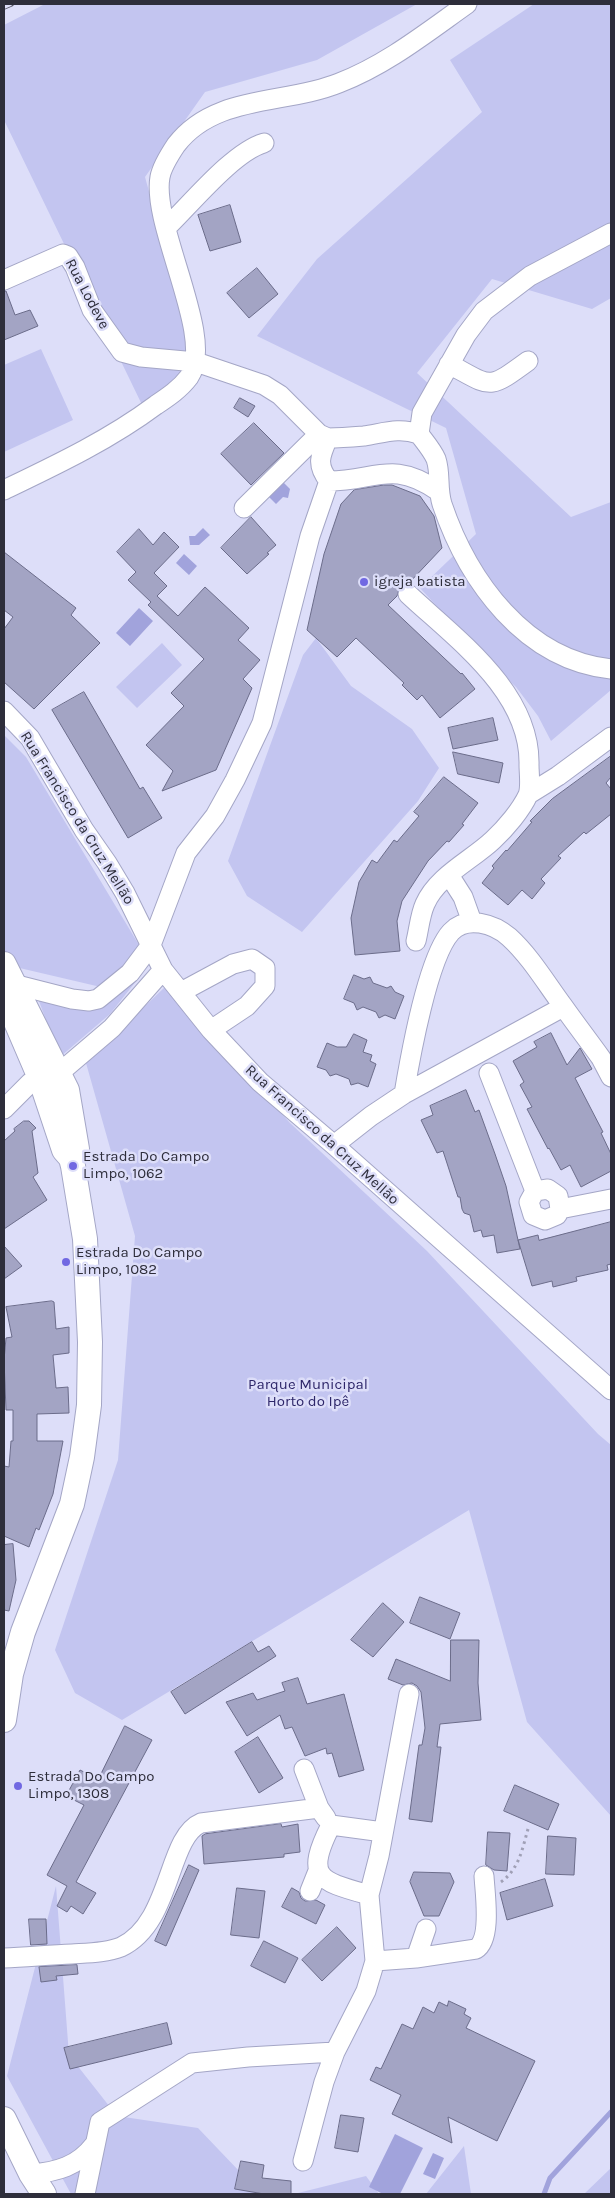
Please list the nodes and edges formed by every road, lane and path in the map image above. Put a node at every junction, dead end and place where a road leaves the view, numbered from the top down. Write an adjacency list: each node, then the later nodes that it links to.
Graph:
1 (467, 4): 3 (street)
2 (264, 143): 3 (street)
3 (167, 227): 7 (street)
4 (611, 233): 8 (street)
5 (4, 280): 7 (street, Rua Lodeve)
6 (528, 361): 8 (street)
7 (196, 362): 10 (street); 14 (street)
8 (449, 364): 9 (street)
9 (419, 434): 10 (street); 11 (street)
10 (323, 436): 13 (street); 16 (street)
11 (430, 449): 12 (street); 15 (street)
12 (410, 476): 13 (street); 15 (street)
13 (329, 481): 25 (street)
14 (4, 490)
15 (438, 491): 18 (street)
16 (244, 508)
17 (408, 594): 21 (street)
18 (611, 669)
19 (4, 711): 25 (street, Rua Francisco da Cruz Mellão)
20 (611, 737): 21 (street)
21 (528, 794): 22 (street)
22 (449, 876): 23 (street); 24 (street)
23 (472, 922): 29 (street); 34 (street)
24 (416, 941)
25 (151, 946): 26 (street, Rua Francisco da Cruz Mellão); 27 (street)
26 (163, 970): 28 (street, Rua Francisco da Cruz Mellão); 32 (street)
27 (7, 981): 32 (main road); 32 (main road)
28 (181, 992): 30 (street, Rua Francisco da Cruz Mellão); 30 (street)
29 (563, 1007): 33 (street); 34 (street)
30 (211, 1030): 36 (street, Rua Francisco da Cruz Mellão)
31 (489, 1073): 37 (street)
32 (49, 1076): 35 (street); 40 (main road)
33 (611, 1077)
34 (404, 1094): 36 (street)
35 (4, 1109)
36 (334, 1144): 38 (street, Rua Francisco da Cruz Mellão)
37 (611, 1198)
38 (611, 1390)
39 (409, 1694): 45 (street)
40 (4, 1720)
41 (304, 1769): 42 (street)
42 (319, 1808): 43 (street); 52 (street)
43 (331, 1825): 45 (street); 46 (street)
44 (528, 1829): 50 (path)
45 (383, 1832): 49 (street)
46 (318, 1871): 48 (street); 49 (street)
47 (484, 1876): 50 (street)
48 (310, 1891)
49 (369, 1895): 54 (street)
50 (485, 1895): 53 (street)
51 (426, 1928): 53 (street)
52 (4, 1958)
53 (416, 1958): 54 (street)
54 (375, 1960): 55 (street)
55 (335, 2052): 57 (street); 58 (street)
56 (4, 2119): 59 (main road)
57 (94, 2145): 59 (street); 61 (street)
58 (303, 2160)
59 (31, 2174): 60 (main road)
60 (44, 2194)
61 (85, 2194)

